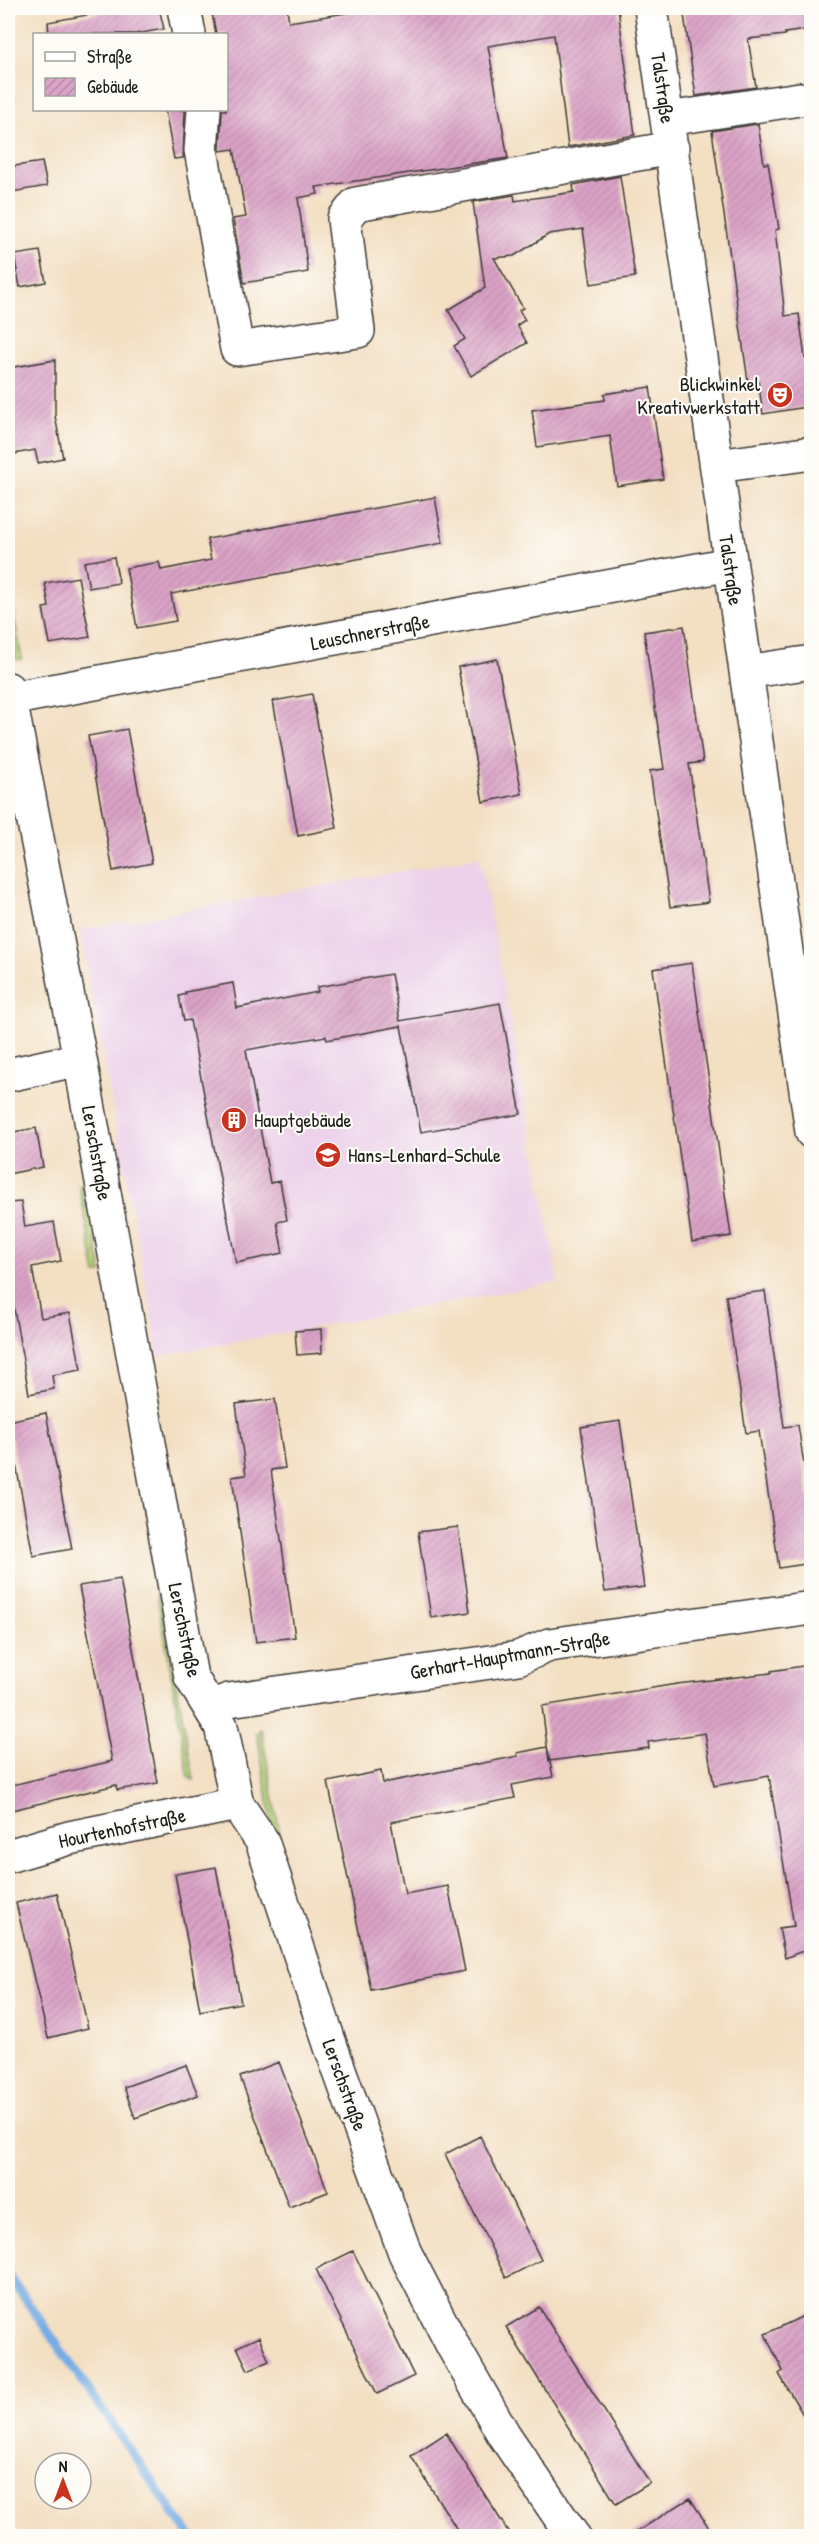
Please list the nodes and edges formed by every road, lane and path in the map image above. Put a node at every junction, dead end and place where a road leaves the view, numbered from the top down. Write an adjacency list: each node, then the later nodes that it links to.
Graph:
1 (184, 8): 3 (street)
2 (651, 8): 6 (street, Talstraße)
3 (189, 33)
4 (800, 99): 6 (street)
5 (204, 111): 6 (street)
6 (669, 134): 8 (street, Talstraße)
7 (812, 453): 8 (street)
8 (717, 466): 9 (street, Talstraße)
9 (730, 564): 11 (street, Talstraße); 12 (street, Leuschnerstraße)
10 (812, 662): 11 (street)
11 (746, 672): 15 (street, Talstraße)
12 (8, 694): 13 (street, Lerschstraße)
13 (80, 1059): 14 (street); 17 (street, Lerschstraße)
14 (8, 1075)
15 (812, 1132)
16 (812, 1608): 17 (street, Gerhart-Hauptmann-Straße)
17 (210, 1707): 18 (street, Lerschstraße)
18 (237, 1804): 19 (street, Hourtenhofstraße); 20 (street, Lerschstraße)
19 (8, 1856)
20 (573, 2536)

